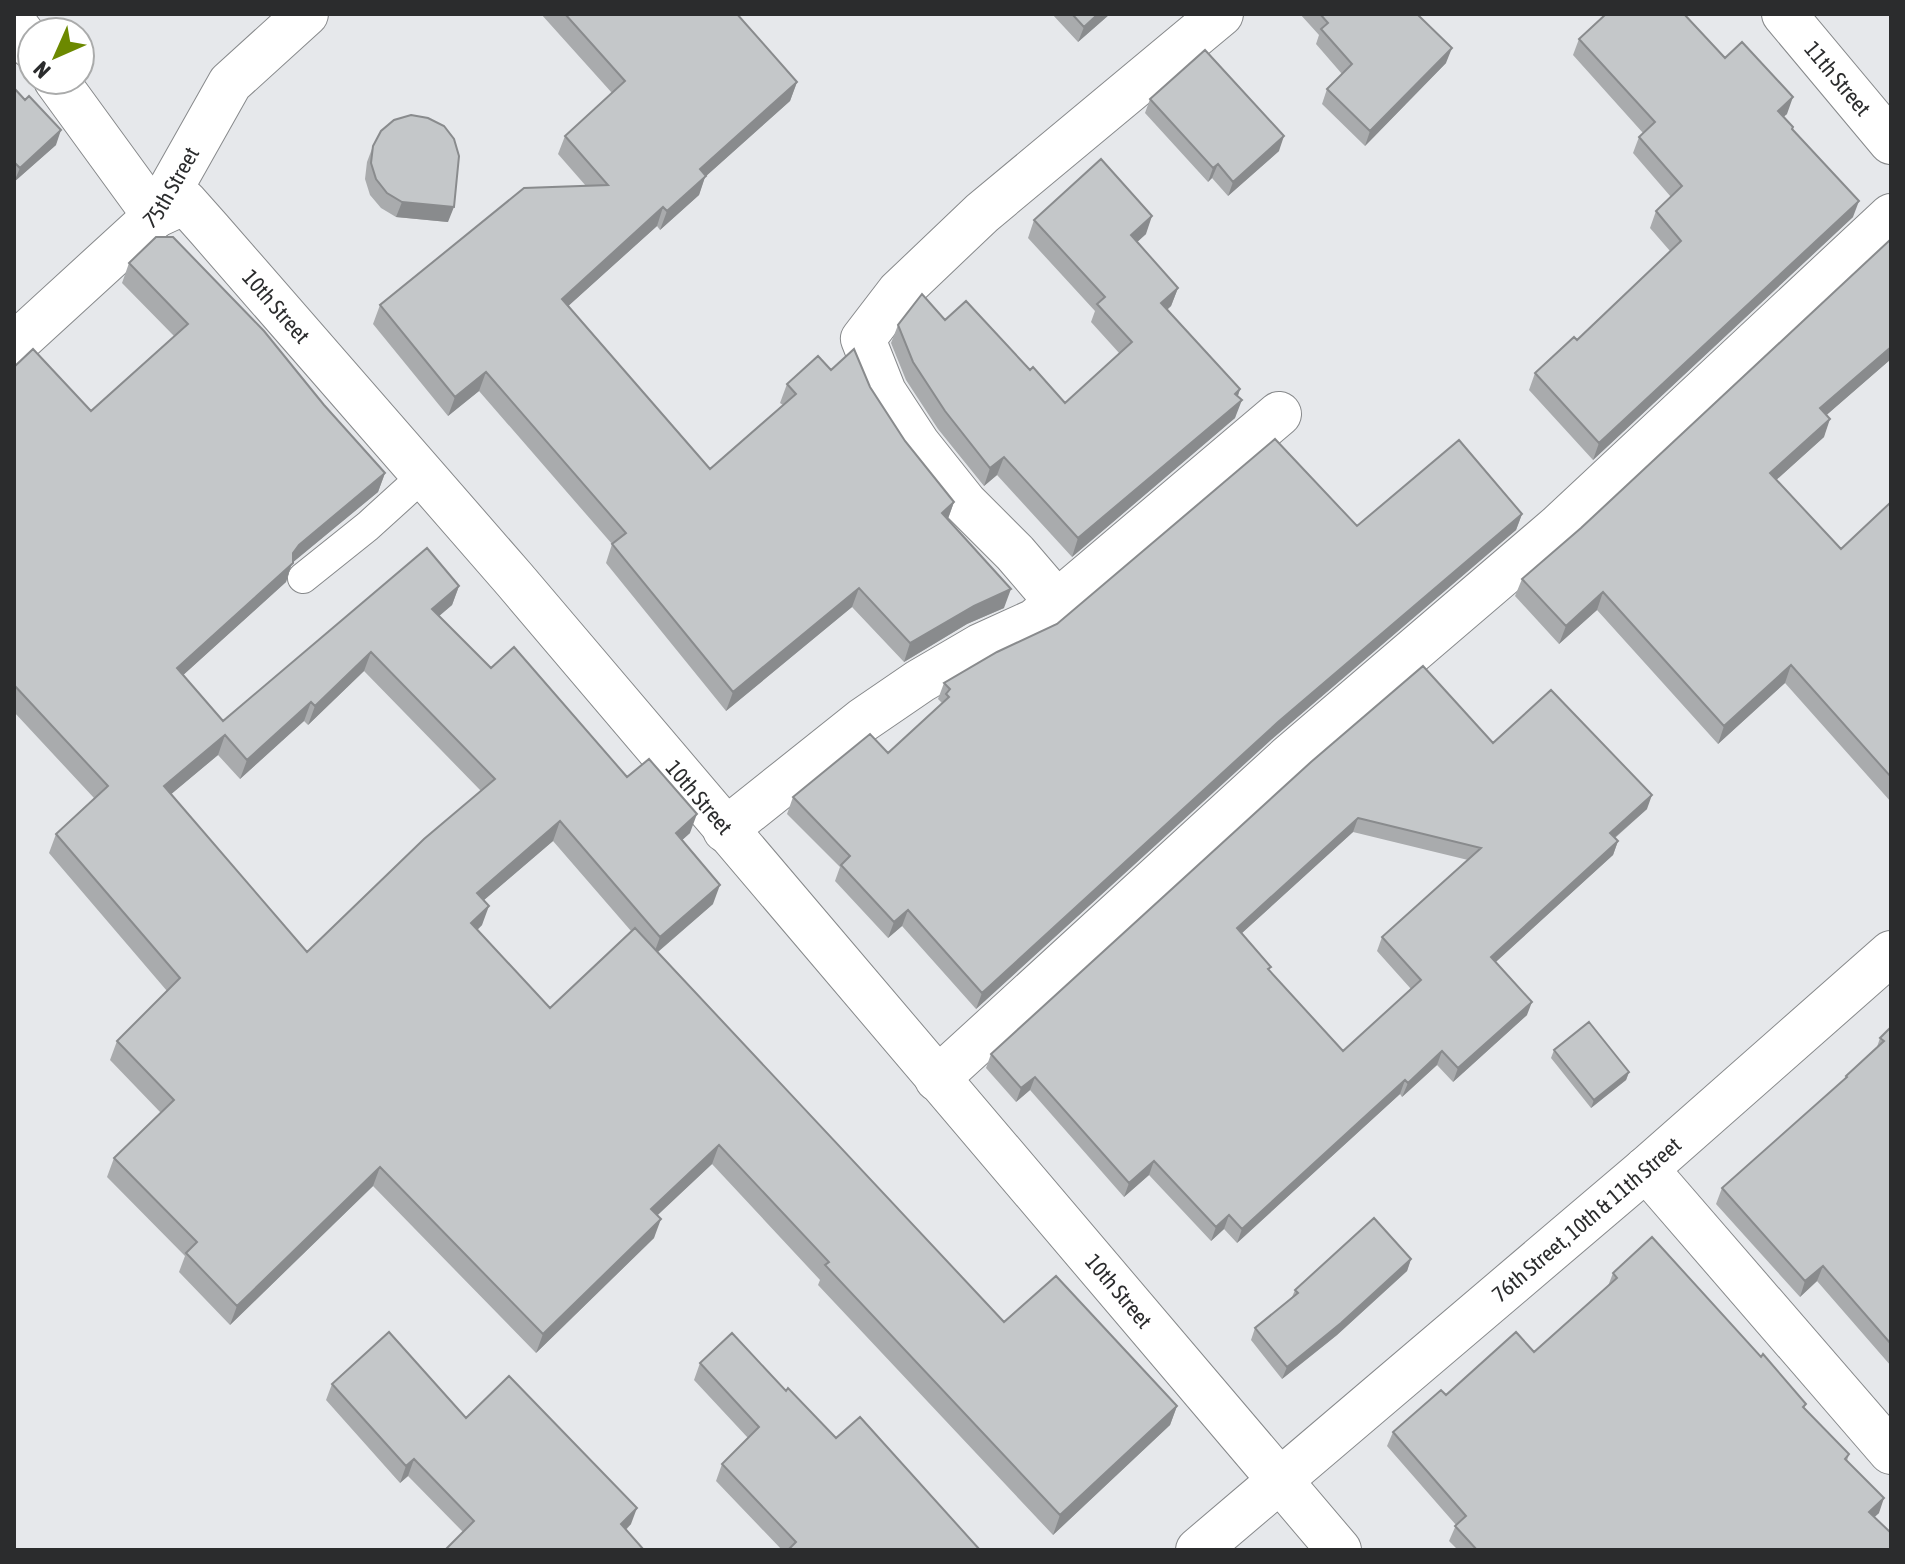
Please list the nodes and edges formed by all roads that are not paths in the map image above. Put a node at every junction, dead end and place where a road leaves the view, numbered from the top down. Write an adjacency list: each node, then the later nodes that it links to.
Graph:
1 (306, 14): 6 (street, 75th Street)
2 (1221, 14): 12 (street)
3 (1784, 14): 5 (street, 11th Street)
4 (68, 96): 6 (street)
5 (1891, 142)
6 (155, 216): 8 (street, 75th Street); 10 (street, 10th Street)
7 (1891, 216): 15 (street)
8 (14, 345)
9 (1279, 414): 12 (street)
10 (423, 476): 11 (lane); 13 (street, 10th Street)
11 (303, 578)
12 (1057, 602): 13 (street)
13 (725, 830): 15 (street, 10th Street)
14 (1891, 953): 16 (street, 76th Street, 10th & 11th Street)
15 (937, 1079): 18 (street, 10th Street)
16 (1646, 1169): 17 (street); 18 (street, 76th Street, 10th & 11th Street)
17 (1891, 1452)
18 (1279, 1482): 19 (street, 76th Street, 10th & 11th Street); 20 (street, 10th Street)
19 (1198, 1550)
20 (1339, 1550)

